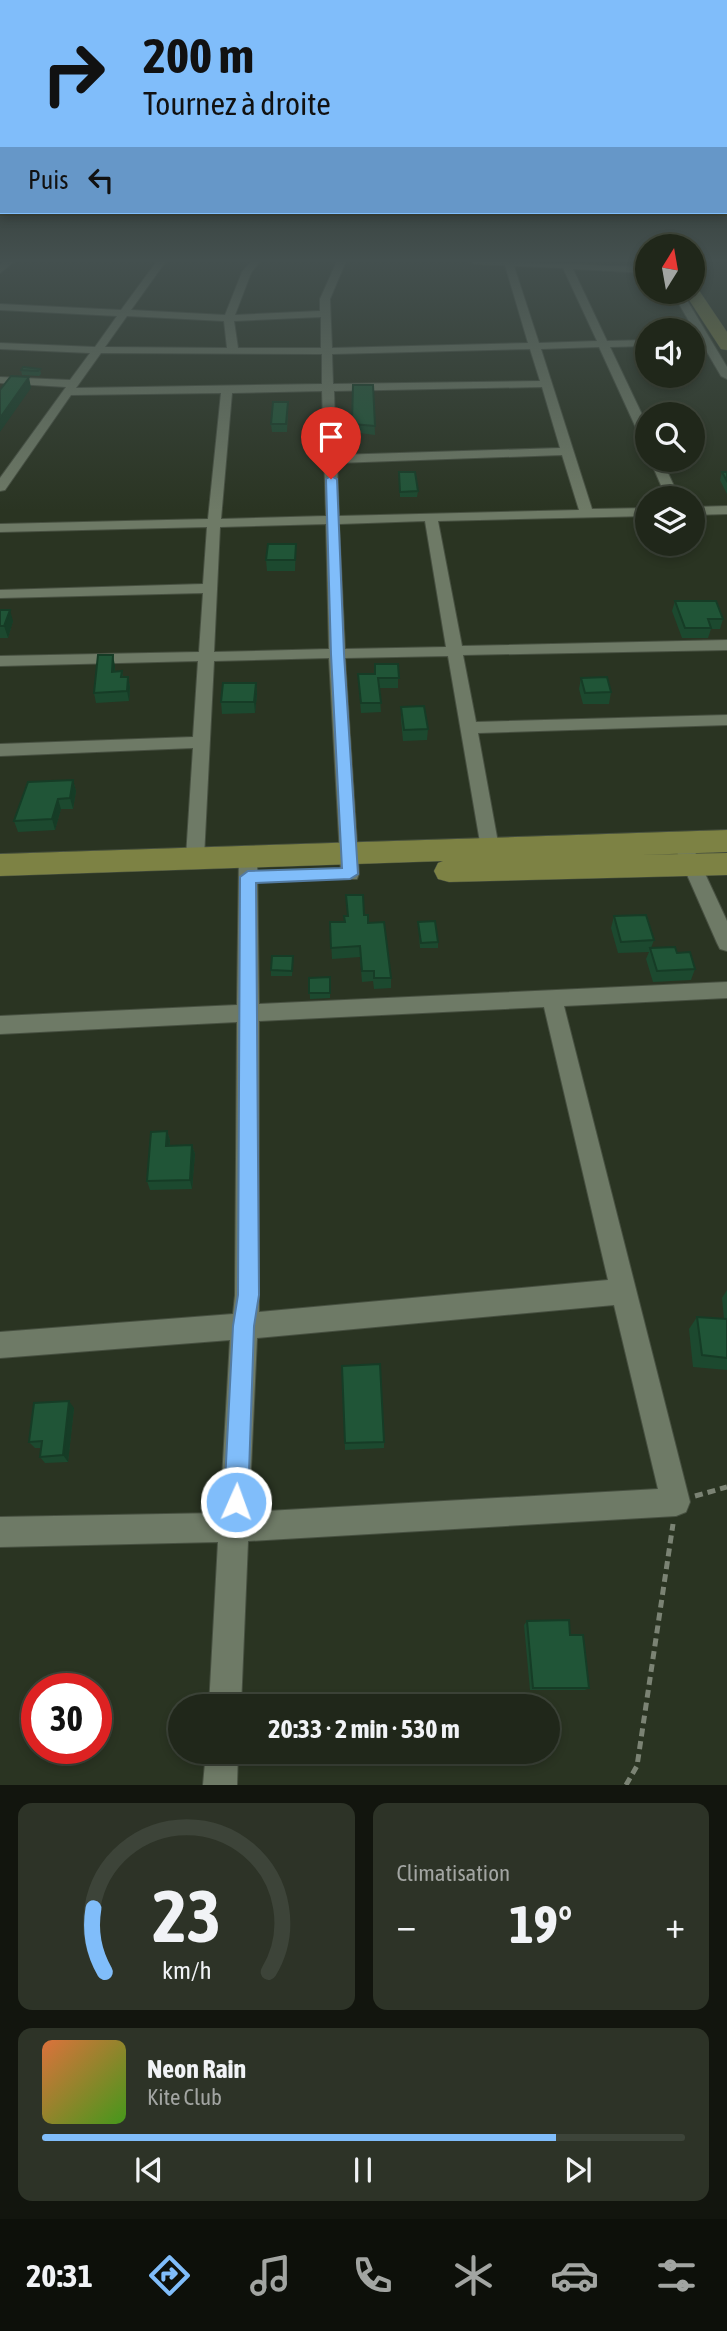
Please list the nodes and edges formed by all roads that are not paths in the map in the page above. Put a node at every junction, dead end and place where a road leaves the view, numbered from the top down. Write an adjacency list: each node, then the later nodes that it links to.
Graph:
1 (102, 344): 10 (street)
2 (232, 344): 11 (street)
3 (327, 344): 9 (street)
4 (593, 344): 8 (street)
5 (603, 344): 18 (street)
6 (708, 344): 12 (street)
7 (0, 346): 10 (street)
8 (535, 346): 9 (street); 14 (street)
9 (327, 350): 11 (street); 15 (street)
10 (97, 351): 11 (street); 16 (street)
11 (233, 351)
12 (727, 376)
13 (0, 380): 16 (street)
14 (547, 384): 15 (street); 19 (street)
15 (328, 387): 17 (street); 20 (street)
16 (71, 388): 17 (street); 21 (street)
17 (227, 389): 28 (street)
18 (635, 413)
19 (568, 452): 20 (street); 25 (street)
20 (331, 459): 27 (street)
21 (0, 487)
22 (727, 510): 23 (street)
23 (705, 511)
24 (635, 512): 25 (street)
25 (587, 514): 26 (street)
26 (431, 518): 27 (street); 33 (street)
27 (333, 520): 28 (street); 34 (street)
28 (214, 522): 29 (street); 30 (street)
29 (0, 528)
30 (211, 588): 31 (street); 35 (street)
31 (0, 594)
32 (727, 645): 33 (street)
33 (456, 651): 34 (street); 38 (street)
34 (337, 654): 35 (street); 45 (street)
35 (208, 657): 36 (street); 39 (street)
36 (0, 661)
37 (727, 720): 38 (street)
38 (470, 728): 42 (street)
39 (202, 742): 40 (street); 44 (street)
40 (0, 750)
41 (727, 841): 43 (main road)
42 (490, 848): 43 (main road); 45 (main road)
43 (686, 853): 45 (main road); 46 (main road); 50 (street)
44 (195, 857): 47 (main road); 48 (main road)
45 (350, 863): 48 (main road)
46 (727, 864)
47 (0, 865)
48 (248, 866): 49 (main road); 53 (street)
49 (0, 885)
50 (727, 943)
51 (727, 990): 52 (street)
52 (552, 999): 53 (street); 55 (street)
53 (248, 1013): 54 (street); 56 (street)
54 (0, 1025)
55 (623, 1291): 56 (street); 58 (street)
56 (244, 1326): 57 (street); 58 (street)
57 (0, 1345)
58 (235, 1527): 59 (street); 60 (street)
59 (0, 1532)
60 (226, 1694)
61 (221, 1764): 62 (street)
62 (220, 1785)

